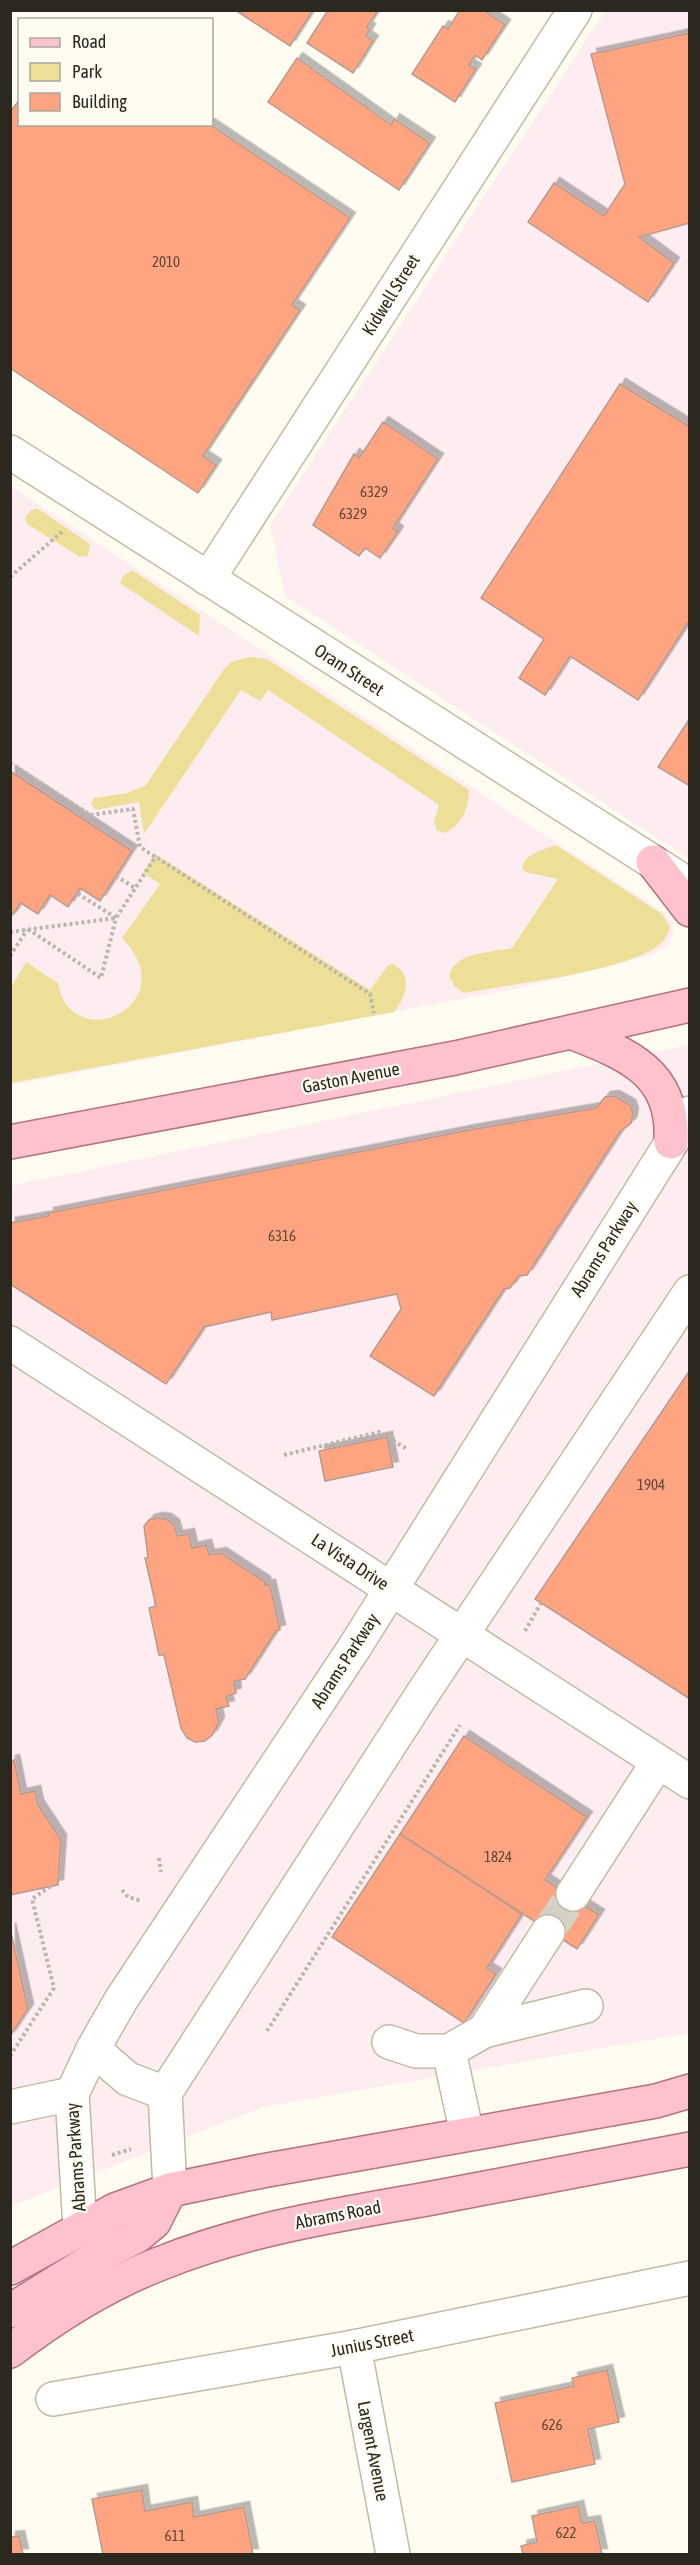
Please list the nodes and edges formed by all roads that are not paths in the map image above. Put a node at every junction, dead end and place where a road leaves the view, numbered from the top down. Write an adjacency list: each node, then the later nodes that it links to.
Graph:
1 (575, 10): 3 (street, Kidwell Street)
2 (10, 452): 3 (street, Oram Street)
3 (208, 579): 4 (street, Oram Street)
4 (653, 862): 5 (street, Oram Street); 6 (main road)
5 (690, 885)
6 (690, 910)
7 (690, 979): 8 (main road)
8 (682, 1006): 9 (main road, Gaston Avenue)
9 (570, 1032): 11 (main road, Gaston Avenue); 12 (main road)
10 (690, 1113): 12 (street, Abrams Parkway)
11 (10, 1142)
12 (671, 1142): 15 (street, Abrams Parkway)
13 (690, 1292): 16 (street)
14 (10, 1343): 15 (street, La Vista Drive)
15 (391, 1589): 16 (street, La Vista Drive); 24 (street, Abrams Parkway)
16 (462, 1635): 17 (street, La Vista Drive); 27 (street)
17 (658, 1762): 18 (street, La Vista Drive); 19 (street)
18 (690, 1782)
19 (573, 1894)
20 (548, 1932): 22 (street)
21 (586, 2006): 22 (street)
22 (484, 2031): 25 (street)
23 (389, 2042): 25 (street)
24 (93, 2049): 27 (street); 28 (street, Abrams Parkway)
25 (449, 2051): 30 (street)
26 (690, 2091): 30 (main road)
27 (165, 2093): 32 (street)
28 (72, 2094): 29 (street); 33 (street, Abrams Parkway)
29 (10, 2107)
30 (467, 2134): 32 (main road)
31 (690, 2150): 38 (main road, Abrams Road)
32 (170, 2190): 33 (main road); 36 (main road)
33 (80, 2228): 34 (main road)
34 (10, 2268)
35 (690, 2278): 37 (street, Junius Street)
36 (10, 2311)
37 (354, 2347): 39 (street, Junius Street); 40 (street, Largent Avenue)
38 (10, 2351)
39 (52, 2399)
40 (393, 2554)

